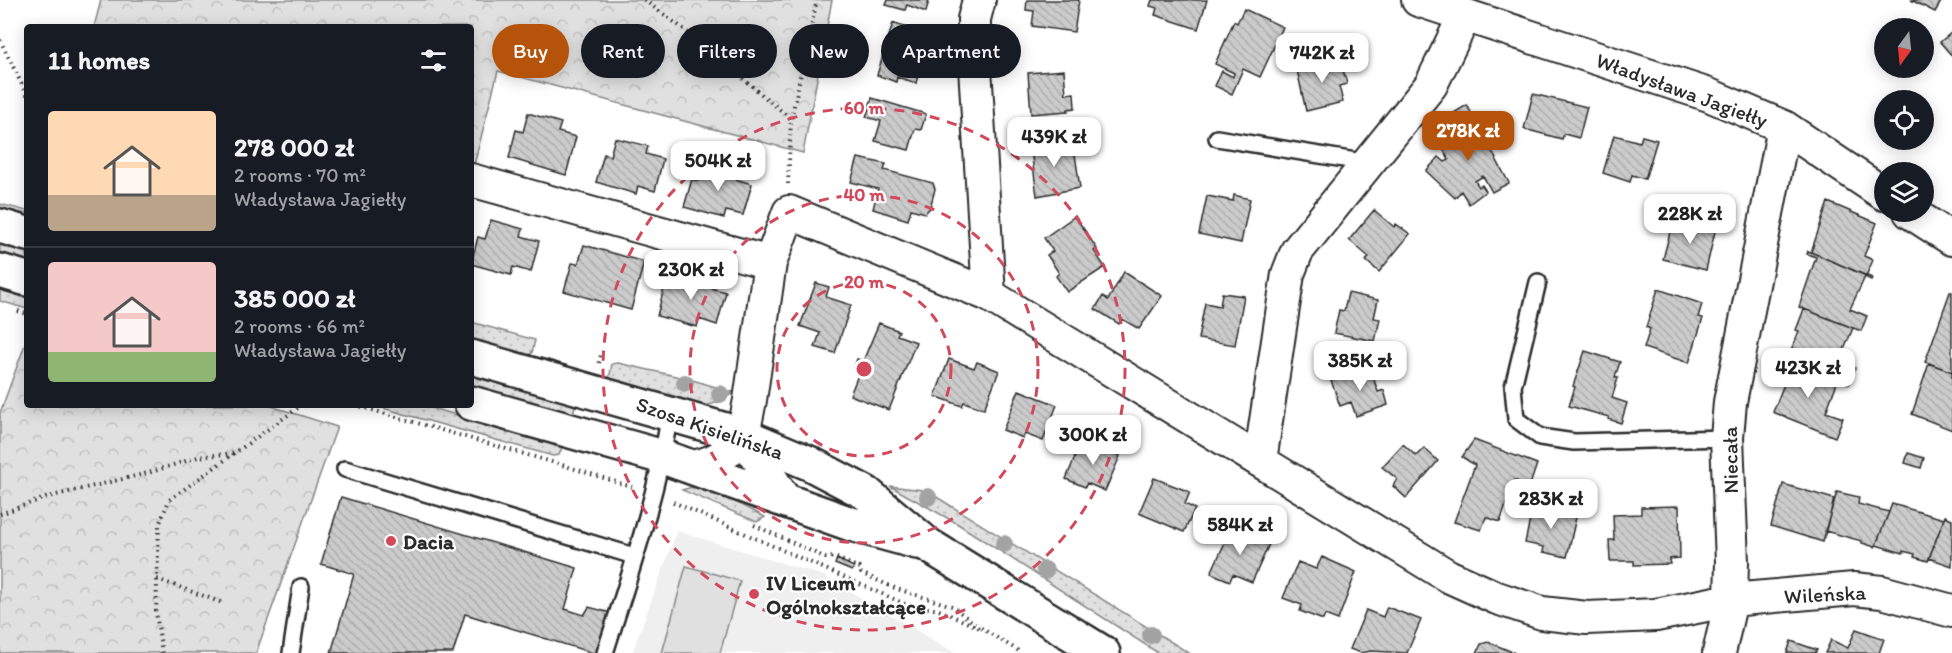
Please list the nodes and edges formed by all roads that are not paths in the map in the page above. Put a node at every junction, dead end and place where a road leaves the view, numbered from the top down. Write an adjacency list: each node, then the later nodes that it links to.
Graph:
1 (979, 0): 17 (street)
2 (1418, 0): 3 (street, Władysława Jagiełły)
3 (1465, 15): 4 (street, Władysława Jagiełły); 6 (street)
4 (1784, 127): 8 (street, Władysława Jagiełły); 22 (street, Niecała)
5 (1217, 138): 6 (lane)
6 (1368, 163): 23 (street)
7 (474, 181): 13 (street)
8 (1874, 187)
9 (1925, 222): 12 (street)
10 (0, 226): 11 (street)
11 (24, 233)
12 (1952, 240)
13 (770, 263): 17 (street); 21 (street)
14 (0, 271): 15 (street)
15 (24, 278)
16 (1538, 282): 22 (lane)
17 (989, 295): 23 (street)
18 (474, 358): 20 (street, Szosa Kisielińska)
19 (474, 404): 24 (street, Szosa Kisielińska)
20 (670, 412): 21 (street, Szosa Kisielińska); 24 (lane)
21 (743, 435): 24 (street); 26 (street); 27 (street, Szosa Kisielińska)
22 (1727, 438): 30 (street, Niecała)
23 (1260, 461): 30 (street)
24 (678, 462): 26 (street, Szosa Kisielińska); 28 (lane)
25 (345, 469): 28 (lane)
26 (784, 499): 27 (street, Szosa Kisielińska)
27 (928, 545): 34 (street, Szosa Kisielińska)
28 (634, 556): 33 (lane)
29 (301, 587): 32 (lane)
30 (1731, 600): 31 (street, Wileńska); 35 (street, Niecała)
31 (1952, 611)
32 (291, 653)
33 (605, 653)
34 (1103, 653)
35 (1719, 653)

